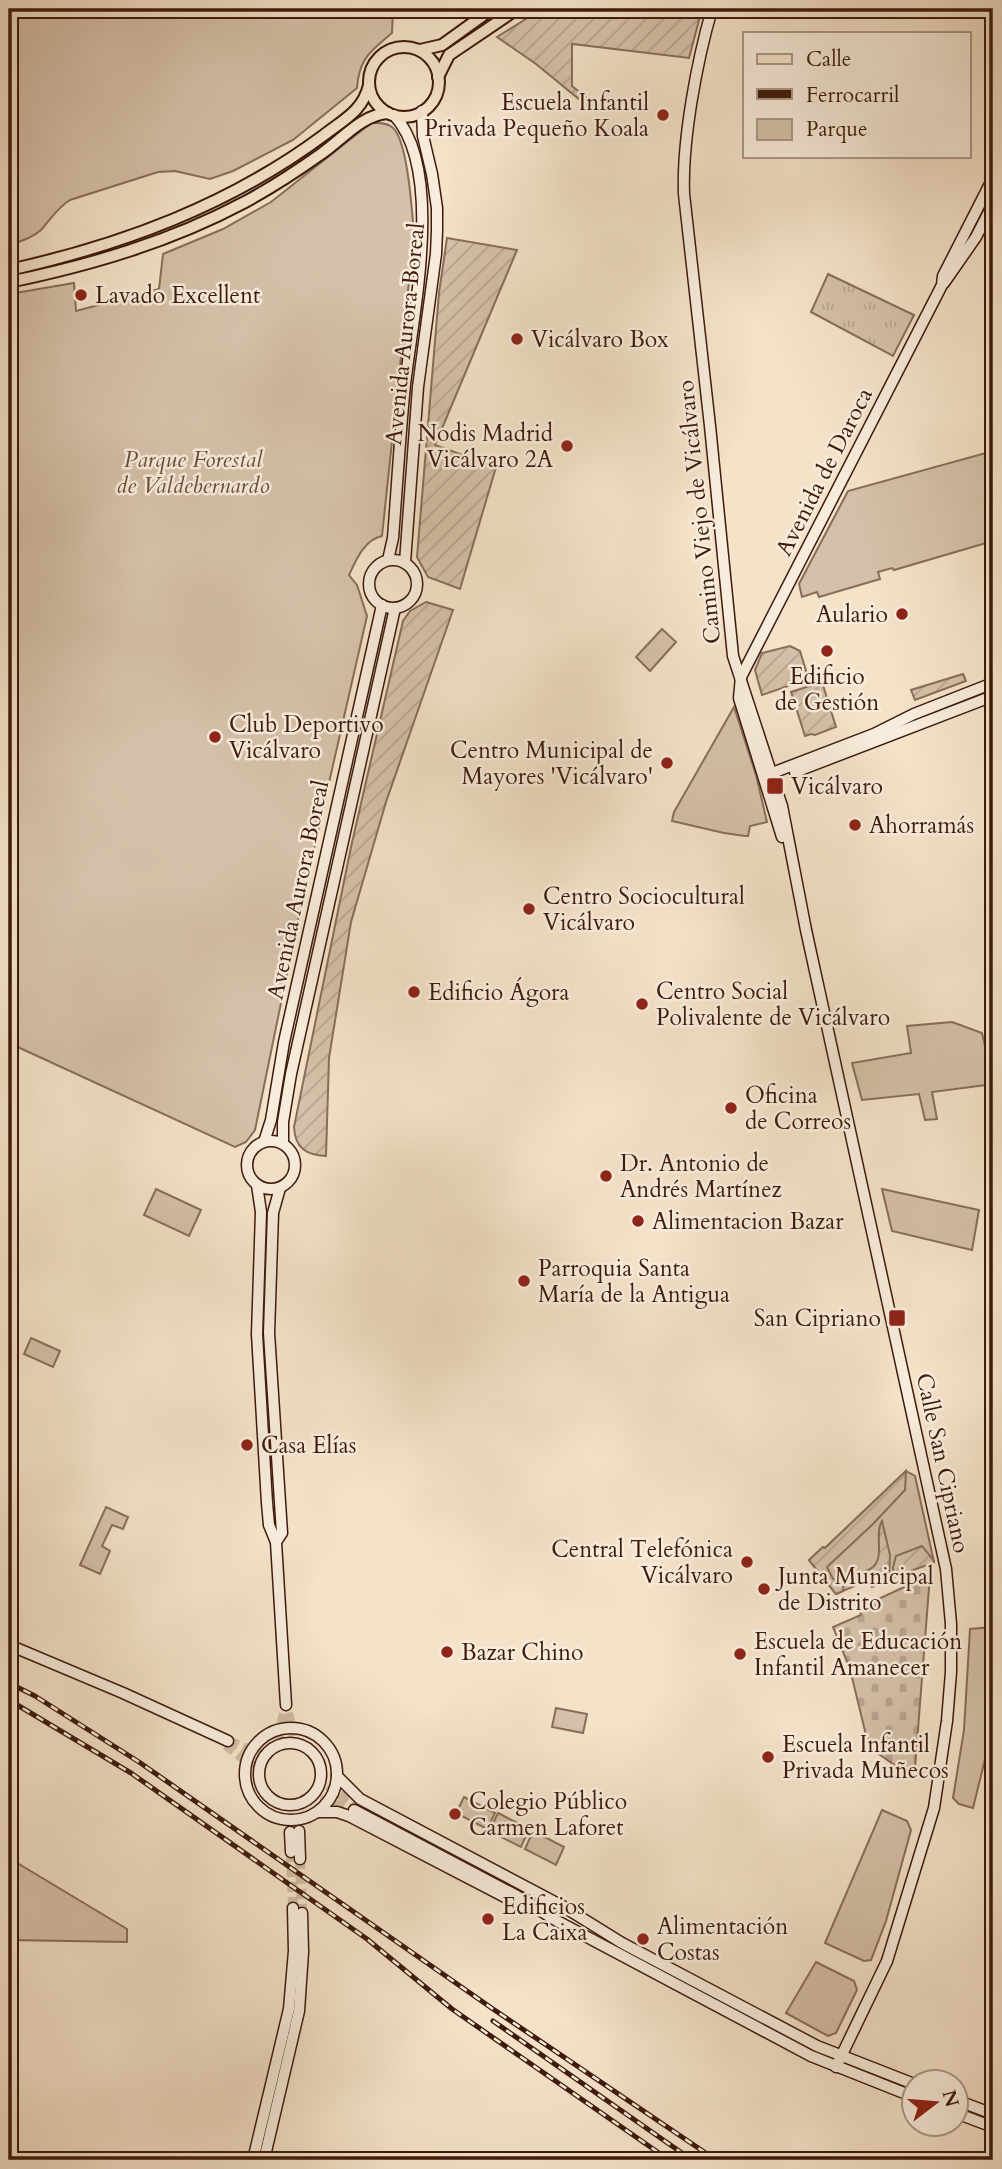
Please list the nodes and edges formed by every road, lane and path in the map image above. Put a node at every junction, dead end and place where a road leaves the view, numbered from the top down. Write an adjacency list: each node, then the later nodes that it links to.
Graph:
1 (492, 9): 4 (main road)
2 (517, 9): 5 (main road)
3 (712, 9): 18 (main road, Camino Viejo de Vicálvaro)
4 (420, 50): 5 (main road); 6 (main road)
5 (438, 77): 7 (main road)
6 (369, 86): 8 (main road); 11 (main road)
7 (422, 111): 8 (main road); 15 (main road, Avenida Aurora Boreal)
8 (391, 114): 12 (main road); 14 (main road, Avenida Aurora Boreal)
9 (993, 178): 13 (main road, Avenida de Daroca)
10 (993, 204): 13 (main road, Avenida de Daroca)
11 (9, 270)
12 (9, 282)
13 (942, 285): 18 (main road, Avenida de Daroca)
14 (388, 560): 15 (main road); 16 (main road)
15 (405, 562): 17 (main road)
16 (382, 605): 17 (main road); 22 (main road, Avenida Aurora Boreal)
17 (394, 608): 23 (main road, Avenida Aurora Boreal)
18 (741, 677): 21 (main road, Calle San Cipriano); 21 (main road, Calle San Cipriano)
19 (993, 683): 21 (main road)
20 (993, 696): 21 (main road)
21 (770, 776): 37 (main road, Calle San Cipriano)
22 (264, 1142): 23 (main road); 24 (main road)
23 (283, 1144): 25 (main road)
24 (257, 1185): 25 (main road); 26 (main road)
25 (280, 1188): 26 (main road)
26 (279, 1537): 28 (main road)
27 (9, 1647): 29 (main road)
28 (286, 1704)
29 (227, 1743)
30 (337, 1776): 32 (main road); 32 (main road); 35 (main road)
31 (307, 1804): 31 (main road)
32 (317, 1812): 36 (main road)
33 (291, 1852): 34 (main road)
34 (300, 1859)
35 (579, 1918): 36 (main road); 37 (main road)
36 (557, 1921): 38 (main road)
37 (842, 2056): 38 (main road, Calle San Cipriano); 39 (main road)
38 (836, 2067): 40 (main road)
39 (900, 2078)
40 (900, 2091)
41 (970, 2105): 42 (main road)
42 (993, 2114)
43 (970, 2118): 44 (main road)
44 (993, 2127)
45 (253, 2160): 46 (main road)
46 (264, 2160)

